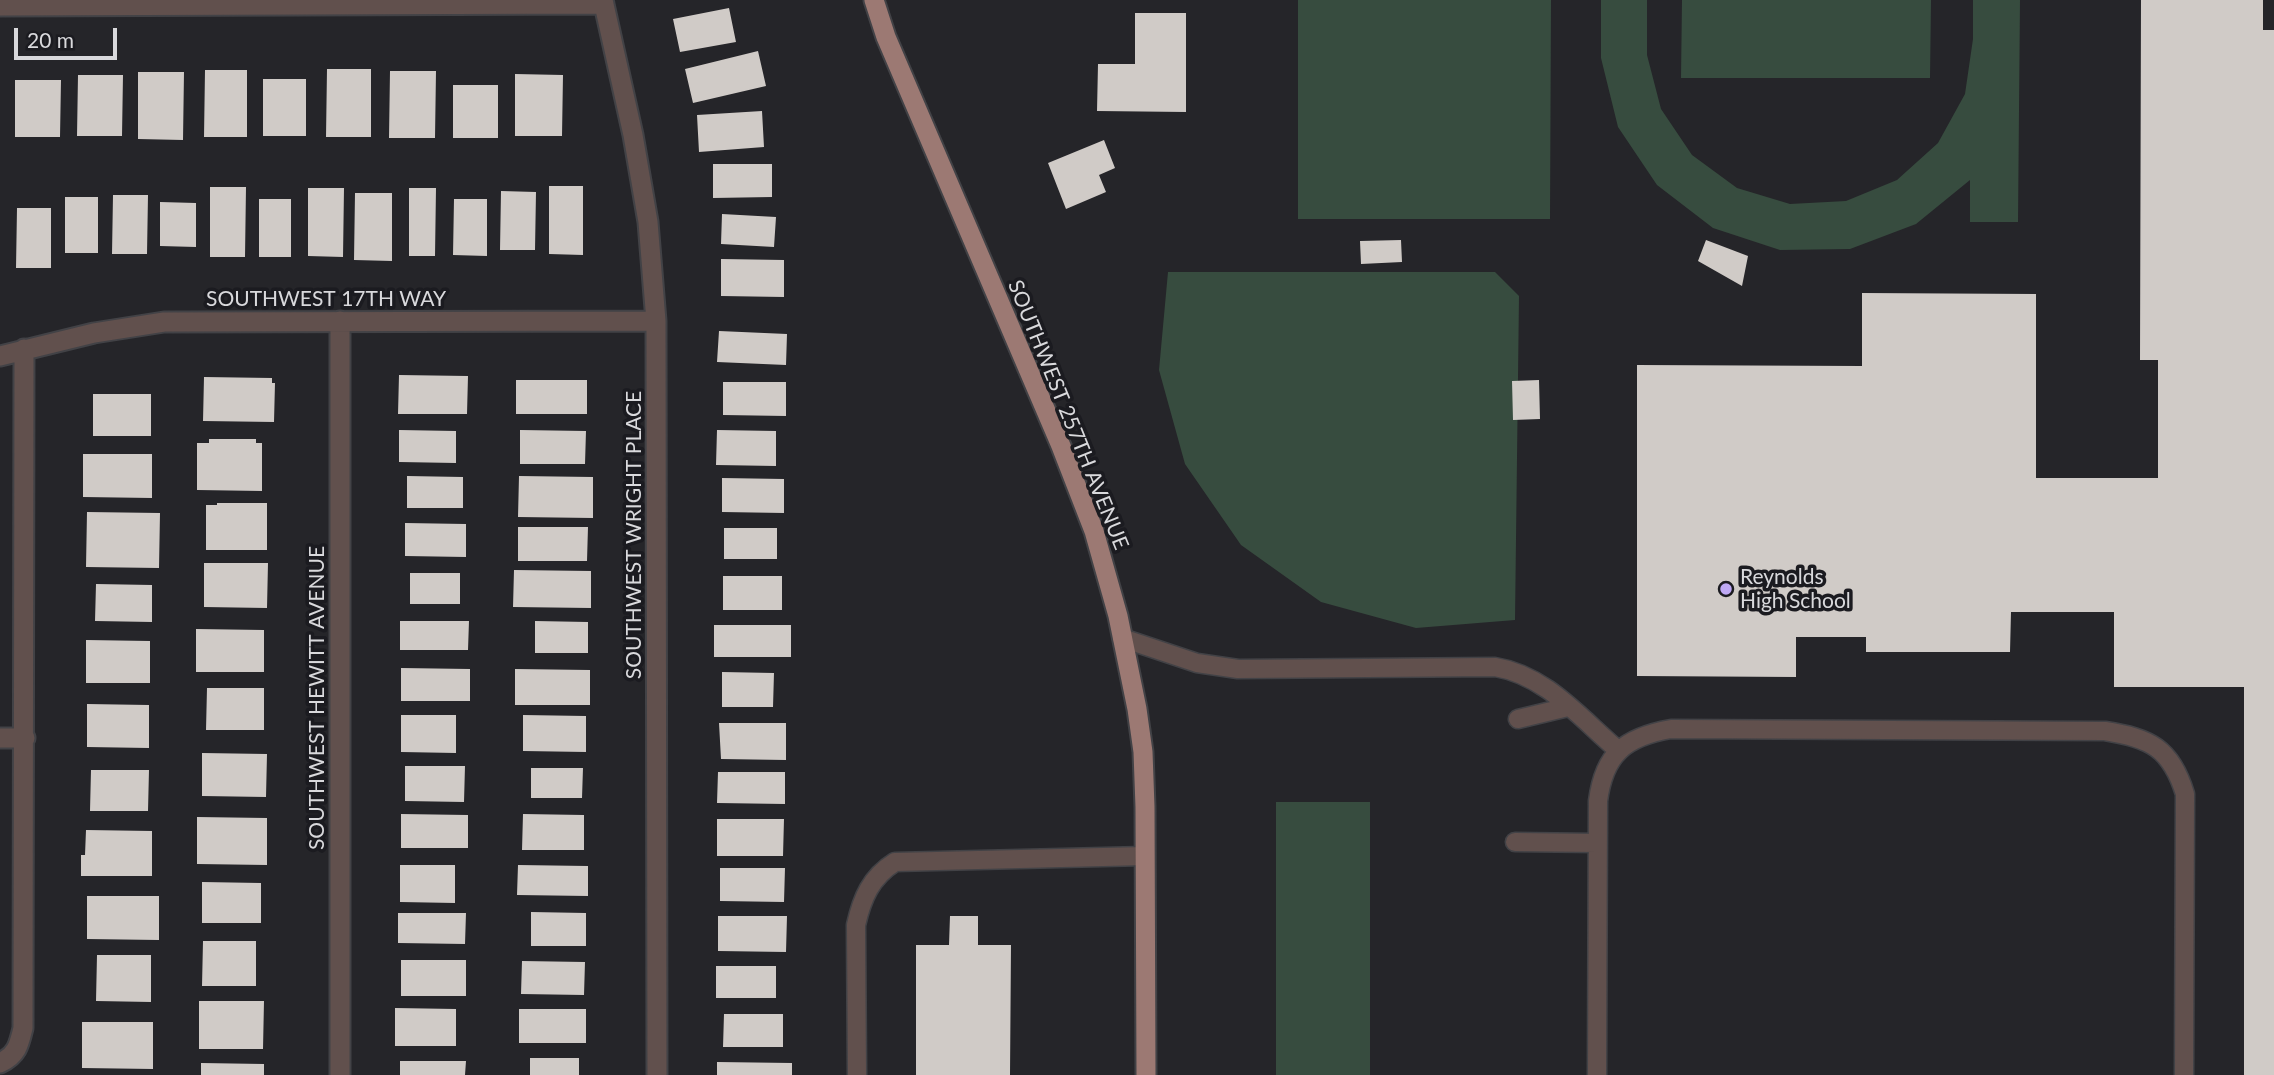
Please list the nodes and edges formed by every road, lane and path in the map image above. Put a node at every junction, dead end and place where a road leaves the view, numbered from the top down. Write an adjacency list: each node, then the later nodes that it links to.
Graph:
1 (874, 0): 8 (main road, SOUTHWEST 257TH AVENUE)
2 (603, 2): 3 (street); 5 (street, SOUTHWEST WRIGHT PLACE)
3 (0, 6)
4 (340, 321): 5 (street, SOUTHWEST 17TH WAY); 6 (street, SOUTHWEST 17TH WAY); 18 (street, SOUTHWEST HEWITT AVENUE)
5 (656, 321): 19 (street, SOUTHWEST WRIGHT PLACE)
6 (24, 349): 7 (street, SOUTHWEST 17TH WAY); 12 (street)
7 (0, 356)
8 (1122, 638): 9 (lane); 16 (main road, SOUTHWEST 257TH AVENUE)
9 (1568, 708): 10 (lane); 13 (lane)
10 (1518, 719)
11 (0, 738): 12 (street)
12 (25, 738): 17 (street)
13 (1619, 751): 15 (lane); 23 (lane)
14 (1515, 842): 15 (lane)
15 (1597, 843): 22 (lane)
16 (1145, 856): 20 (lane); 21 (main road, SOUTHWEST 257TH AVENUE)
17 (0, 1063)
18 (340, 1075)
19 (657, 1075)
20 (857, 1075)
21 (1146, 1075)
22 (1597, 1075)
23 (2184, 1075)

